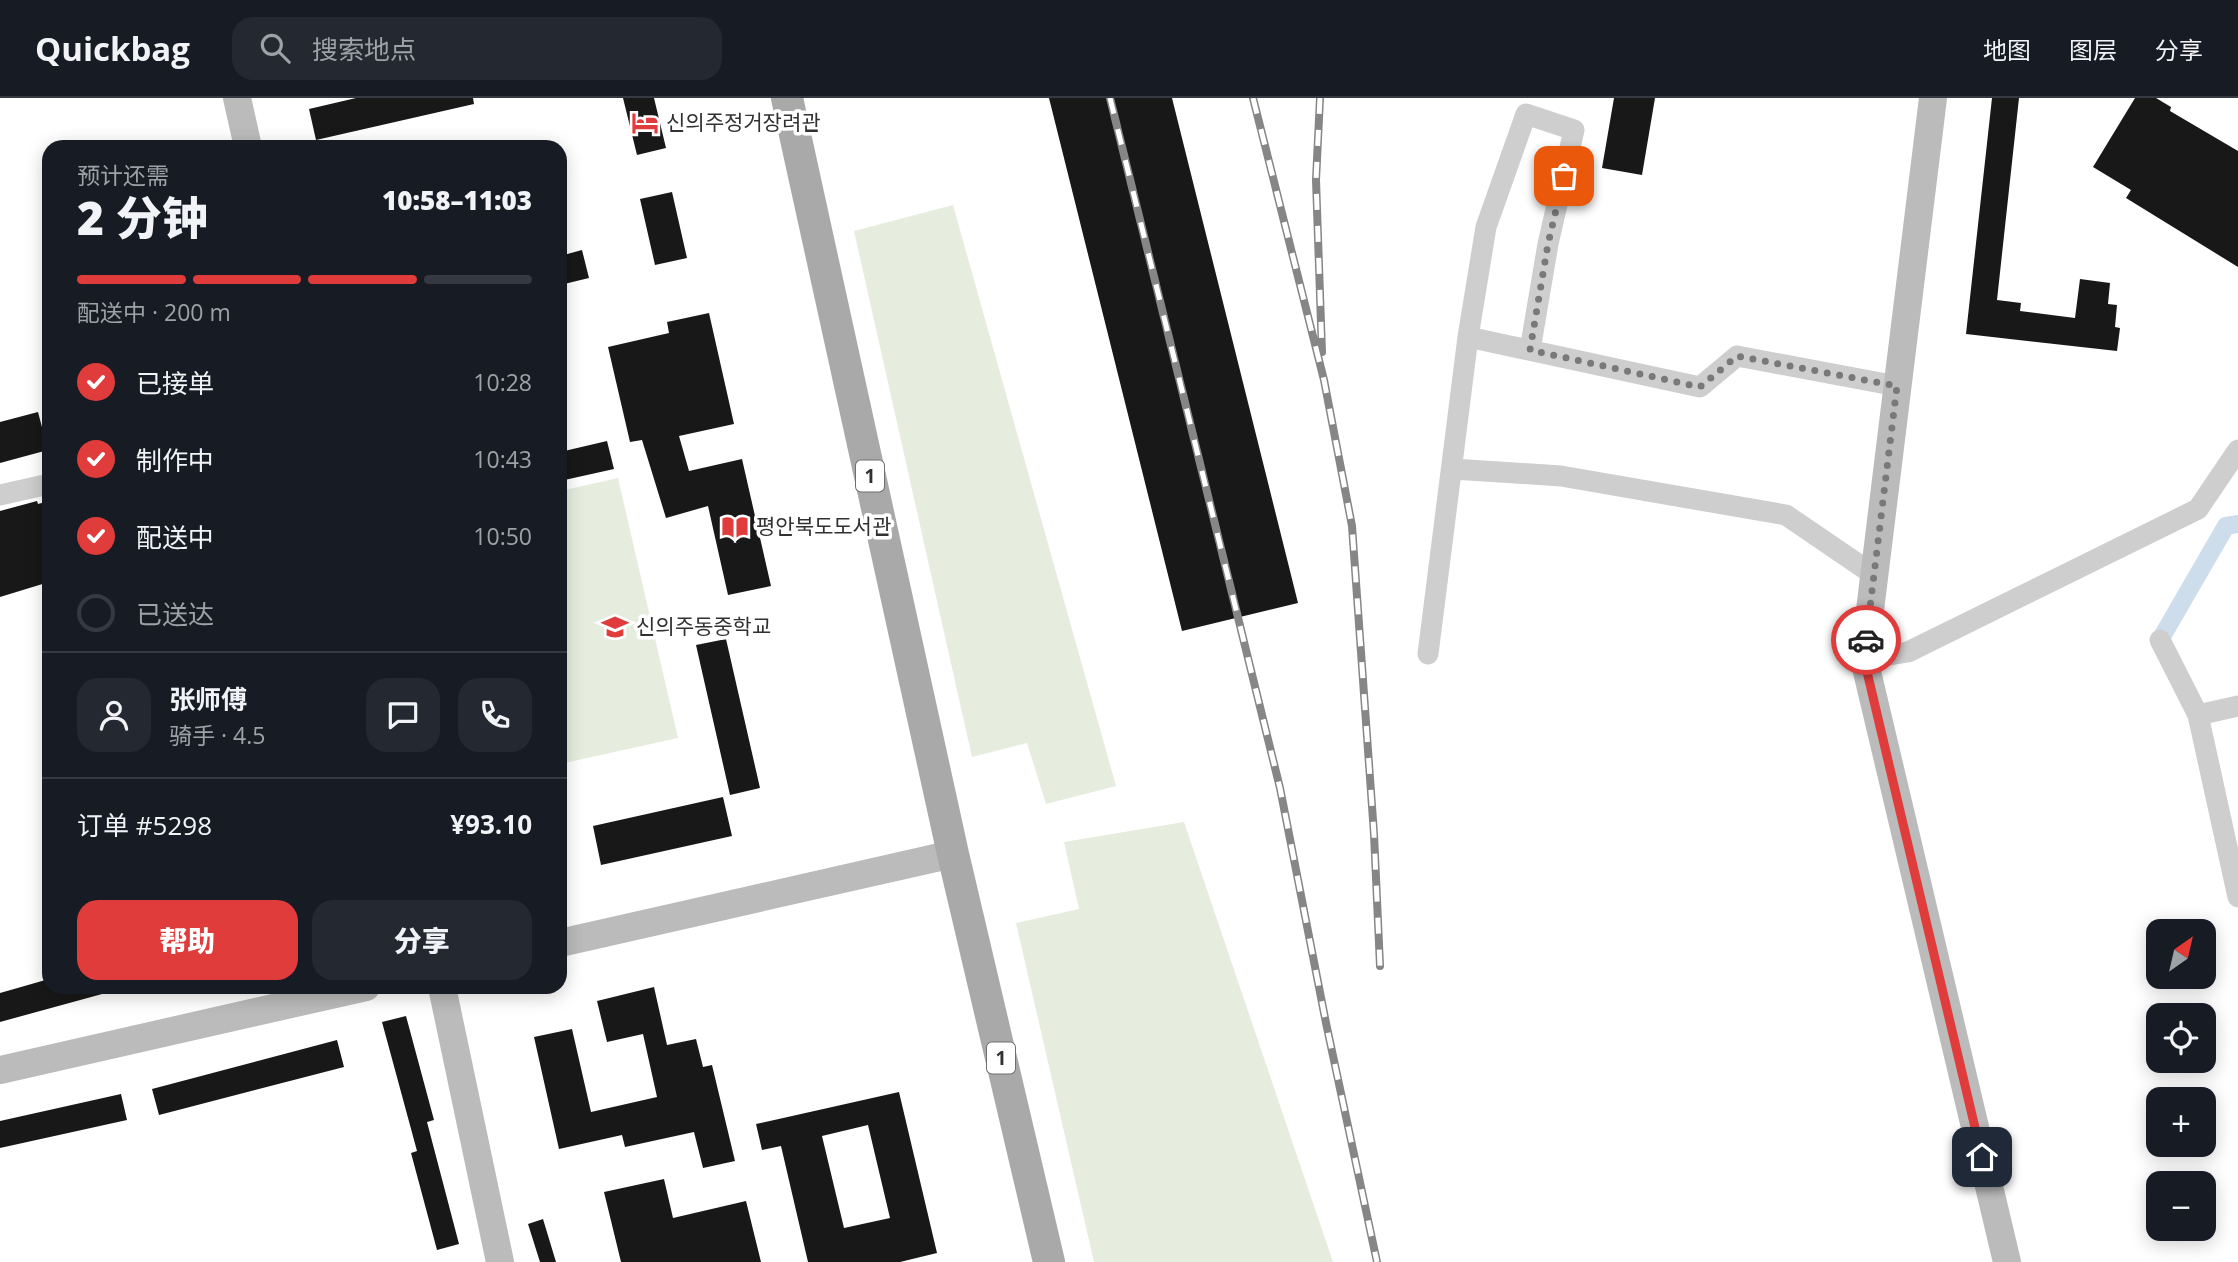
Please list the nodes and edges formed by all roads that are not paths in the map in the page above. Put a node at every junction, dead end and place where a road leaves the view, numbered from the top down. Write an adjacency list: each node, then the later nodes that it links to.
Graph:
1 (237, 98): 4 (street)
2 (787, 98): 18 (main road, 1)
3 (1933, 98): 7 (street)
4 (246, 140)
5 (1468, 337): 6 (street); 6 (street); 9 (street)
6 (1530, 350): 7 (street)
7 (1897, 386): 12 (street)
8 (2238, 450): 15 (street)
9 (1453, 469): 12 (street); 14 (street)
10 (42, 486): 11 (street)
11 (0, 495)
12 (1874, 575): 15 (street)
13 (2160, 640): 17 (street)
14 (1428, 654)
15 (1864, 659): 26 (street)
16 (2238, 706): 17 (street)
17 (2198, 715): 19 (street)
18 (953, 854): 20 (street); 25 (main road, 1)
19 (2238, 897)
20 (567, 941)
21 (335, 994): 23 (street)
22 (443, 994): 24 (street)
23 (0, 1070)
24 (500, 1262)
25 (1049, 1262)
26 (2007, 1262)

